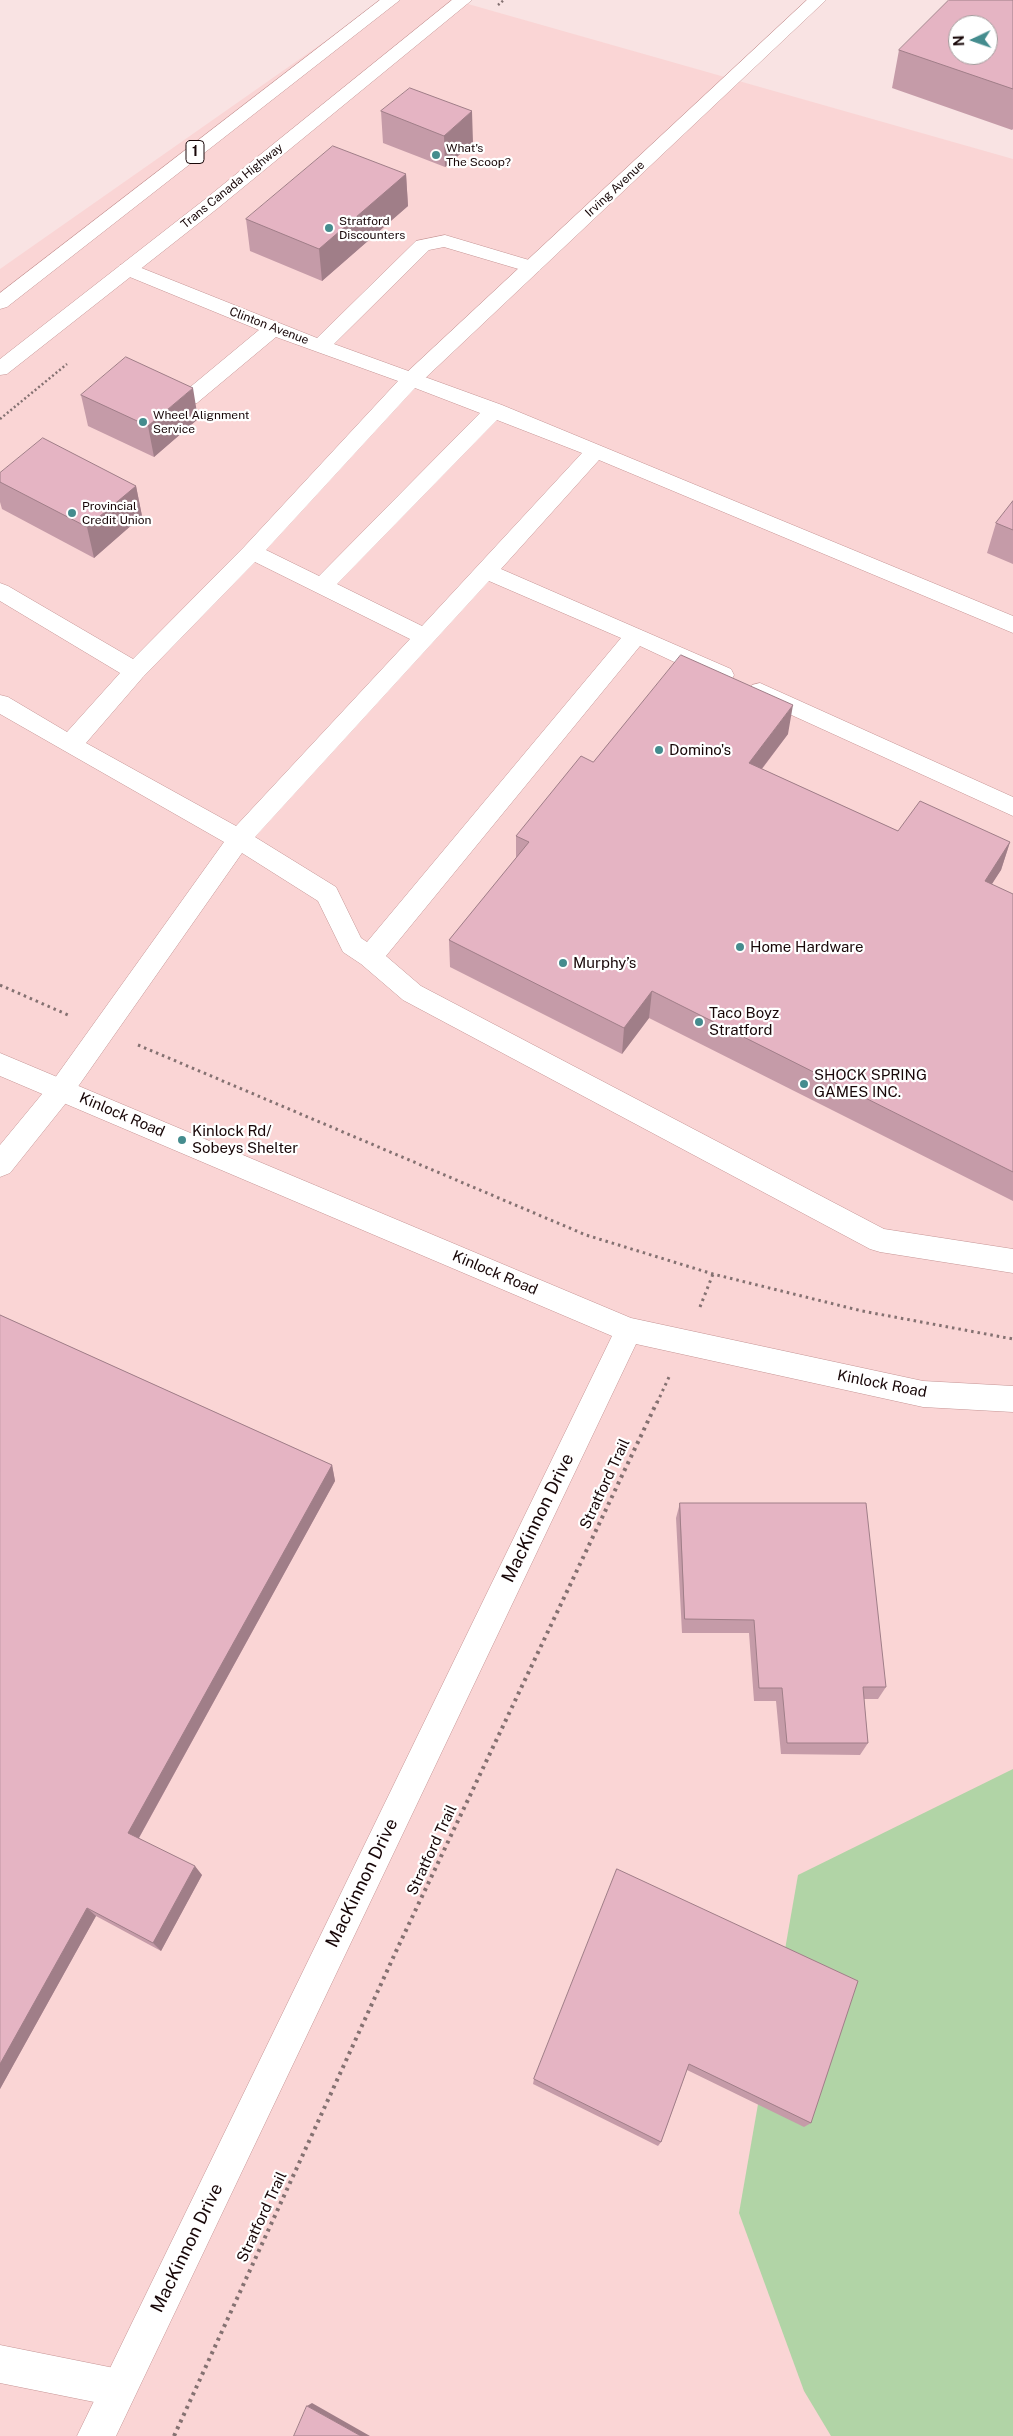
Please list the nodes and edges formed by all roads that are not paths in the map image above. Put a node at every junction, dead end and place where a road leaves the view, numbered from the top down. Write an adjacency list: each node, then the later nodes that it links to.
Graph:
1 (391, 0): 6 (main road, 1)
2 (463, 0): 5 (main road, Trans Canada Highway)
3 (817, 0): 4 (main road, Irving Avenue)
4 (532, 266): 8 (main road); 10 (main road, Irving Avenue)
5 (127, 269): 7 (main road, Clinton Avenue); 9 (main road, Trans Canada Highway)
6 (0, 304)
7 (273, 329): 8 (main road, Clinton Avenue); 11 (main road)
8 (320, 346): 10 (main road, Clinton Avenue)
9 (0, 370)
10 (412, 379): 12 (main road, Clinton Avenue); 14 (main road, Irving Avenue)
11 (190, 398)
12 (495, 410): 13 (main road, Clinton Avenue); 16 (main road)
13 (596, 451): 15 (main road); 18 (main road, Clinton Avenue)
14 (252, 552): 16 (main road); 21 (main road, Irving Avenue)
15 (486, 571): 19 (main road); 20 (main road)
16 (322, 586): 20 (main road)
17 (0, 591): 21 (main road)
18 (1013, 625)
19 (636, 634): 24 (main road); 26 (main road)
20 (426, 637): 25 (main road)
21 (135, 671): 23 (main road, Irving Avenue)
22 (0, 703): 23 (main road)
23 (70, 745): 25 (main road)
24 (1013, 808)
25 (239, 839): 26 (main road); 28 (main road)
26 (370, 956): 30 (main road)
27 (0, 1064): 28 (main road, Kinlock Road)
28 (61, 1090): 29 (main road); 31 (main road, Kinlock Road)
29 (0, 1165)
30 (1013, 1261)
31 (629, 1330): 32 (main road, Kinlock Road); 34 (main road, MacKinnon Drive)
32 (1013, 1399)
33 (0, 2364): 34 (main road)
34 (119, 2388): 35 (main road, MacKinnon Drive)
35 (96, 2436)

